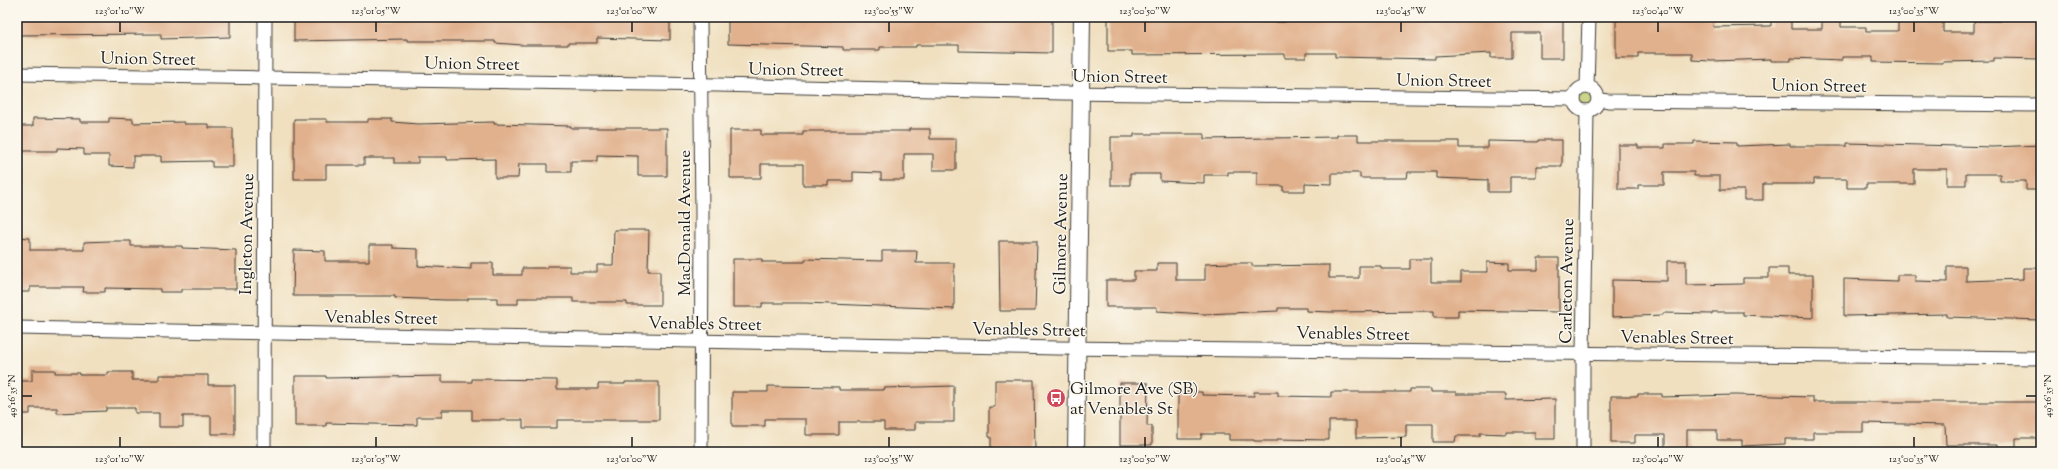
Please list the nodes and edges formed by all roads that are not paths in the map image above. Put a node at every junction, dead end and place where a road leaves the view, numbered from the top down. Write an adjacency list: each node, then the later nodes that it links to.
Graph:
1 (265, 17): 6 (street, Ingleton Avenue)
2 (700, 17): 7 (street, MacDonald Avenue)
3 (1082, 17): 9 (street, Gilmore Avenue)
4 (1589, 17): 8 (street)
5 (17, 74): 6 (street, Union Street)
6 (264, 78): 7 (street, Union Street); 15 (street, Ingleton Avenue)
7 (700, 85): 9 (street, Union Street); 16 (street, MacDonald Avenue)
8 (1587, 88): 10 (street); 11 (street)
9 (1082, 93): 10 (street, Union Street); 17 (street, Gilmore Avenue)
10 (1574, 99): 13 (street)
11 (1598, 99): 12 (street, Union Street); 13 (street)
12 (2041, 105)
13 (1587, 111): 18 (street, Carleton Avenue)
14 (17, 328): 15 (street, Venables Street)
15 (263, 332): 16 (street, Venables Street); 20 (street, Ingleton Avenue)
16 (702, 342): 17 (street, Venables Street); 21 (street, MacDonald Avenue)
17 (1077, 348): 18 (street, Venables Street); 22 (street, Gilmore Avenue)
18 (1583, 354): 19 (street, Venables Street); 23 (street, Carleton Avenue)
19 (2041, 358)
20 (264, 452)
21 (701, 452)
22 (1076, 452)
23 (1583, 452)

